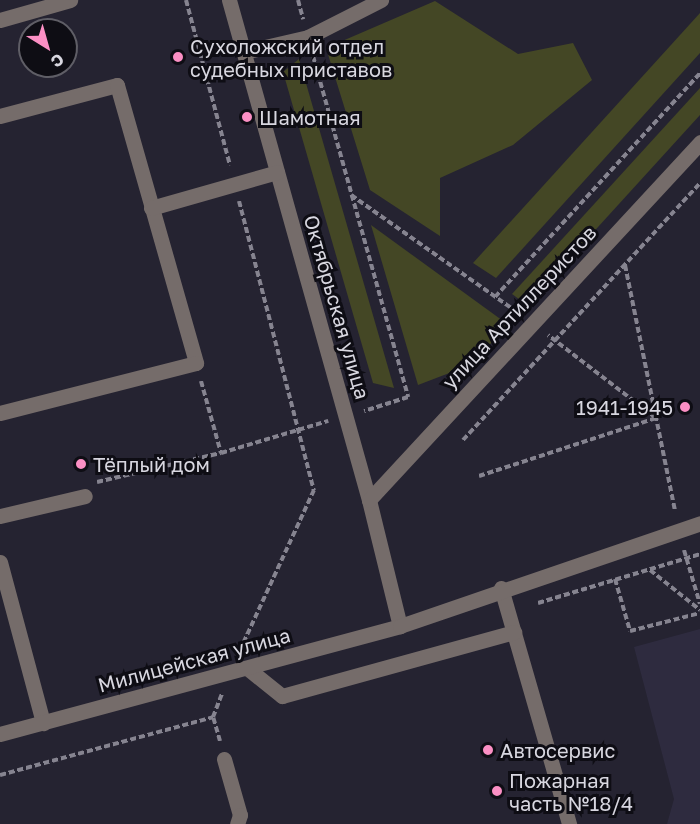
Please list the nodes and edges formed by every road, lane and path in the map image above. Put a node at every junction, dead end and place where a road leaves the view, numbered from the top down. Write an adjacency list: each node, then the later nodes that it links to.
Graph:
1 (70, 0): 6 (street)
2 (186, 0): 14 (path)
3 (229, 0): 8 (street, Октябрьская улица)
4 (298, 0): 7 (path)
5 (381, 0): 7 (street)
6 (0, 20)
7 (308, 37): 8 (street); 20 (path)
8 (244, 52): 12 (street, Октябрьская улица)
9 (700, 73): 17 (path)
10 (0, 116): 15 (street)
11 (700, 142): 26 (street, улица Артиллеристов)
12 (278, 172): 14 (street); 20 (street, Октябрьская улица)
13 (700, 183): 16 (path)
14 (234, 184): 15 (street); 21 (path)
15 (151, 208): 18 (street)
16 (625, 264): 22 (path); 29 (path)
17 (495, 297)
18 (195, 363): 19 (street); 23 (path)
19 (0, 413)
20 (346, 416): 21 (path); 26 (street, Октябрьская улица)
21 (298, 428): 23 (path); 42 (path)
22 (463, 440)
23 (221, 453): 24 (path)
24 (94, 483)
25 (85, 496): 27 (street)
26 (369, 500): 39 (street, Октябрьская улица)
27 (0, 516)
28 (700, 523): 29 (street, Милицейская улица)
29 (679, 530): 31 (path); 35 (street, Милицейская улица)
30 (700, 554): 31 (path)
31 (687, 558): 33 (path); 36 (path)
32 (0, 562): 44 (street)
33 (649, 569): 34 (path); 38 (path)
34 (615, 579): 37 (path); 38 (path)
35 (501, 588): 37 (street); 39 (street, Милицейская улица)
36 (700, 604)
37 (508, 611): 40 (street)
38 (700, 612)
39 (400, 626): 41 (street, Милицейская улица)
40 (514, 632): 41 (street); 49 (street)
41 (247, 668): 42 (street, Милицейская улица)
42 (230, 672): 43 (path); 44 (street, Милицейская улица)
43 (213, 717): 46 (path); 47 (path)
44 (43, 723): 45 (street, Милицейская улица)
45 (0, 734)
46 (224, 759): 48 (street)
47 (0, 775)
48 (237, 824)
49 (569, 824)

